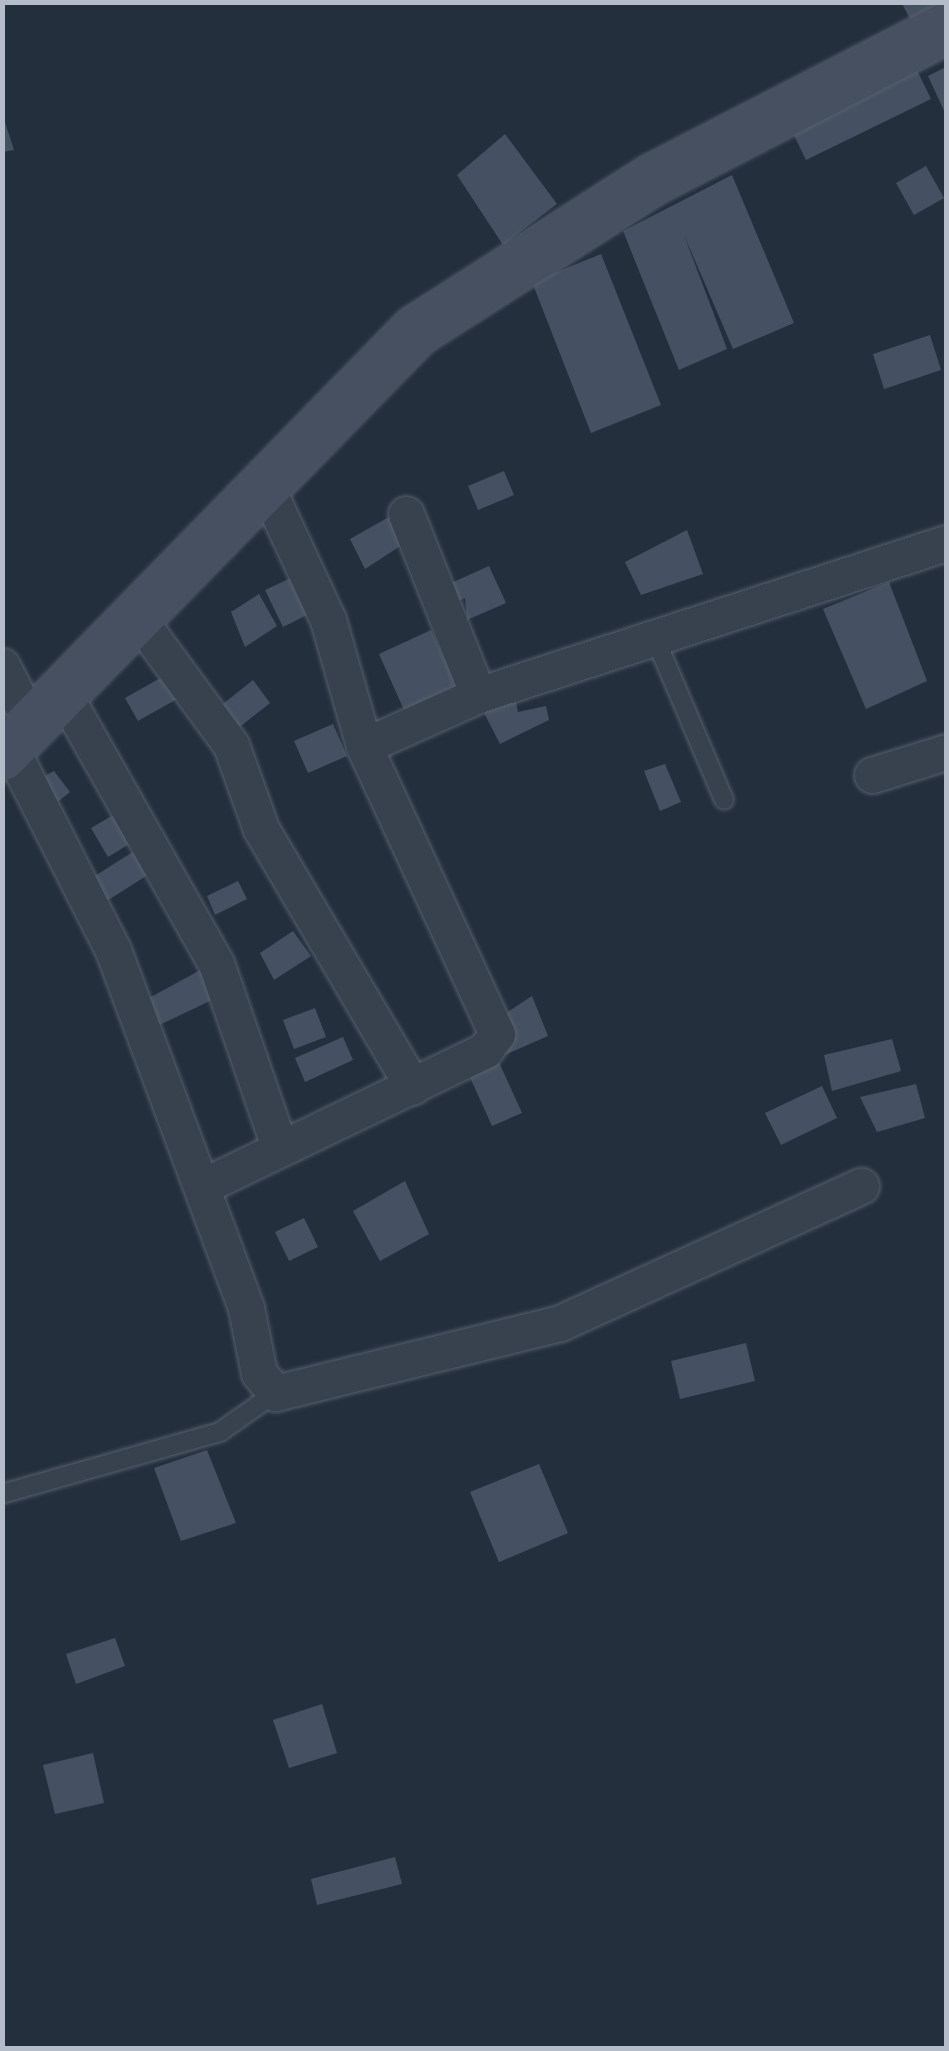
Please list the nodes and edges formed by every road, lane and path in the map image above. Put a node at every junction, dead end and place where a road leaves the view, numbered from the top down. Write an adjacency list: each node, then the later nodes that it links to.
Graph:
1 (946, 28): 2 (street)
2 (268, 490): 5 (street); 10 (street)
3 (406, 514): 8 (street)
4 (946, 542): 6 (street)
5 (136, 617): 9 (street); 14 (street)
6 (654, 638): 8 (street); 13 (lane)
7 (2, 666): 9 (street)
8 (478, 695): 10 (street)
9 (27, 730): 15 (street); 16 (street)
10 (364, 746): 14 (street)
11 (946, 752): 12 (street)
12 (872, 775)
13 (724, 800)
14 (413, 1086): 15 (street)
15 (279, 1146): 16 (street)
16 (204, 1186): 18 (street)
17 (861, 1186): 18 (street)
18 (275, 1392): 19 (lane)
19 (2, 1494)

